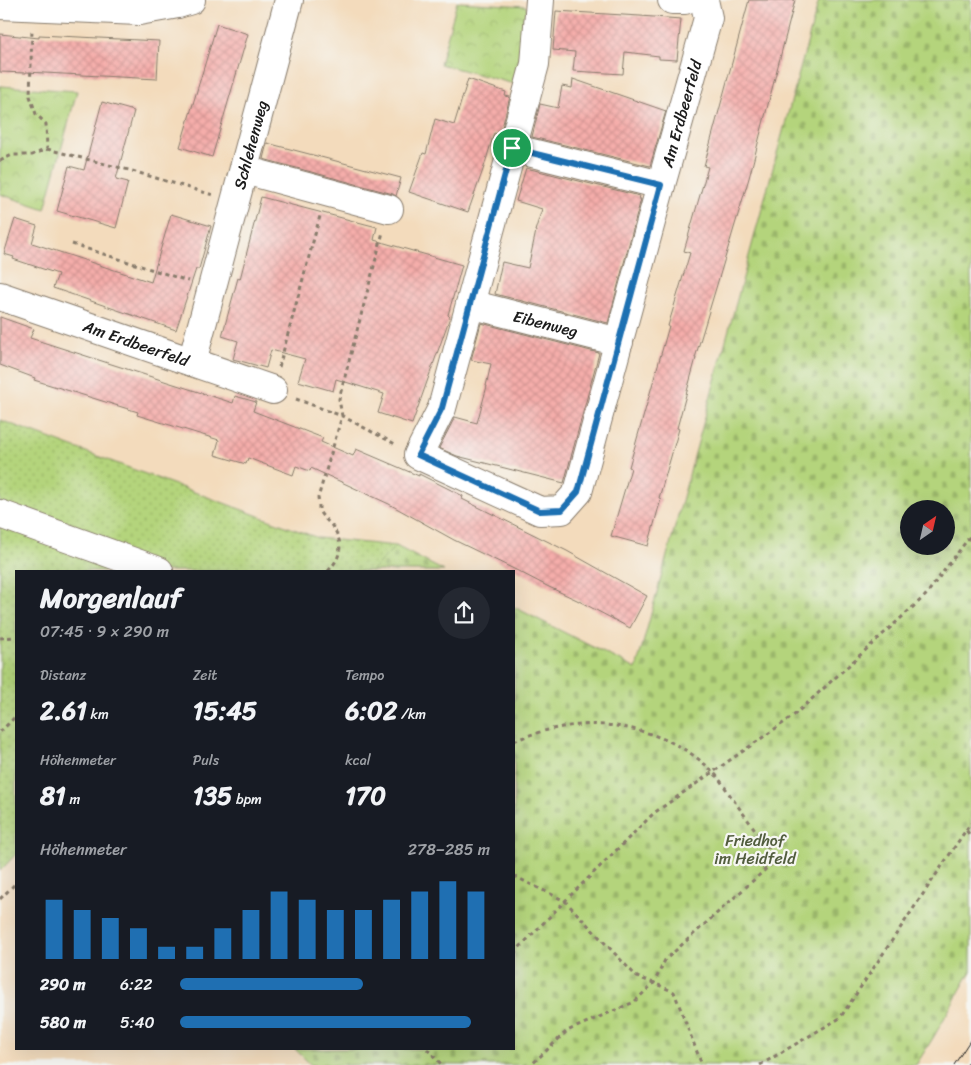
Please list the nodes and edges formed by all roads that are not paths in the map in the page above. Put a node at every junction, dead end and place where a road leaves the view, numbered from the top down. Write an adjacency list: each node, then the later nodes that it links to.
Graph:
1 (191, 0): 7 (street)
2 (289, 0): 9 (street, Schlehenweg)
3 (540, 0): 8 (street)
4 (672, 0): 5 (street)
5 (685, 0)
6 (704, 0): 10 (street, Am Erdbeerfeld)
7 (0, 5)
8 (512, 148): 10 (street); 13 (street)
9 (244, 170): 11 (street); 15 (street, Schlehenweg)
10 (661, 185): 14 (street, Am Erdbeerfeld)
11 (389, 209)
12 (0, 296): 15 (street, Am Erdbeerfeld)
13 (470, 304): 14 (street, Eibenweg); 14 (street, Am Erdbeerfeld)
14 (619, 342)
15 (192, 362): 16 (street, Am Erdbeerfeld)
16 (272, 390)
17 (0, 514): 18 (street)
18 (156, 570)

